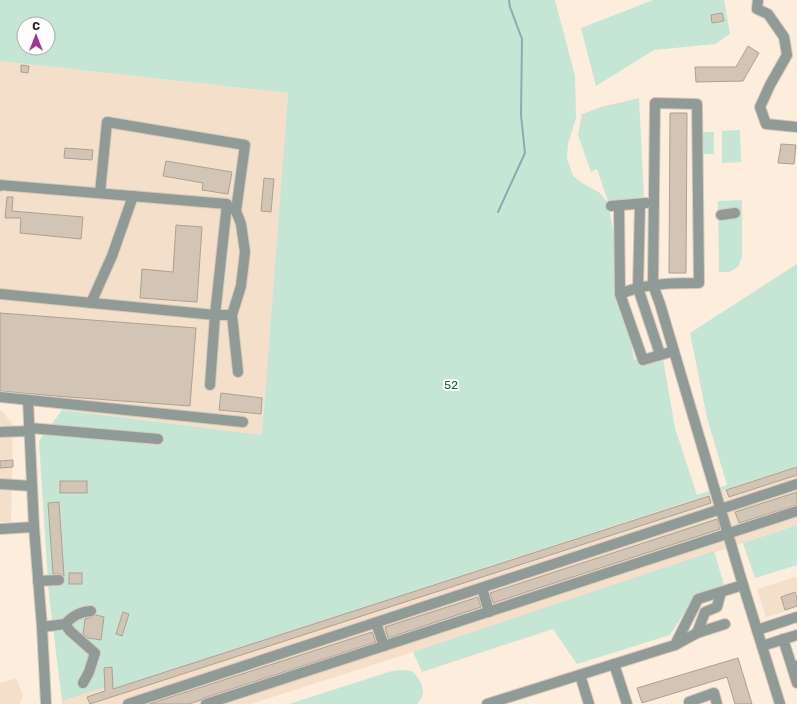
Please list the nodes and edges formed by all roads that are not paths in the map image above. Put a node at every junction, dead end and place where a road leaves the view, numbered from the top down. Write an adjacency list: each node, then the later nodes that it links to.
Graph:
1 (758, 0): 2 (street)
2 (797, 128)
3 (0, 185): 4 (street)
4 (100, 193): 5 (street); 9 (street)
5 (133, 196): 7 (street); 16 (street)
6 (654, 202): 8 (street); 12 (street); 12 (street)
7 (227, 204): 9 (street); 17 (street)
8 (640, 204): 13 (street); 15 (street)
9 (236, 211): 18 (street)
10 (735, 214): 11 (street)
11 (721, 215)
12 (653, 285): 13 (street); 19 (street)
13 (638, 288): 15 (street); 20 (street)
14 (0, 294): 16 (street)
15 (620, 294): 20 (street)
16 (91, 303): 17 (street)
17 (215, 315): 18 (street); 22 (street)
18 (232, 315): 21 (street)
19 (674, 351): 20 (street); 32 (street)
20 (660, 354)
21 (238, 372)
22 (210, 385)
23 (0, 397): 24 (street)
24 (28, 400): 25 (street); 26 (street)
25 (243, 422)
26 (30, 430): 27 (street); 28 (street); 31 (street)
27 (0, 432)
28 (158, 438)
29 (0, 484): 31 (street)
30 (797, 484): 32 (street)
31 (32, 486): 34 (street)
32 (720, 509): 36 (street); 40 (street)
33 (797, 511): 36 (street)
34 (34, 527): 35 (street); 38 (street)
35 (0, 529)
36 (728, 533): 39 (street); 43 (street)
37 (59, 580): 38 (street)
38 (38, 581): 48 (street)
39 (743, 585): 41 (street); 49 (street)
40 (482, 588): 43 (street); 45 (street)
41 (721, 592): 50 (street); 53 (street)
42 (91, 611): 46 (street)
43 (489, 612): 54 (street)
44 (797, 618): 49 (street)
45 (376, 623): 54 (street); 63 (street)
46 (65, 624): 48 (street); 59 (street)
47 (725, 624): 50 (street)
48 (42, 627): 62 (street)
49 (757, 630): 55 (street)
50 (697, 633): 53 (street)
51 (797, 635): 52 (street)
52 (783, 639): 55 (street); 57 (street)
53 (675, 645): 56 (street)
54 (384, 646): 64 (street)
55 (762, 646): 69 (street)
56 (614, 664): 58 (street); 67 (street)
57 (795, 667): 60 (street)
58 (580, 675): 65 (street); 66 (street)
59 (83, 683)
60 (797, 683)
61 (687, 703): 68 (street)
62 (46, 704)
63 (128, 704)
64 (206, 704)
65 (487, 704)
66 (589, 704)
67 (627, 704)
68 (717, 704)
69 (780, 704)

